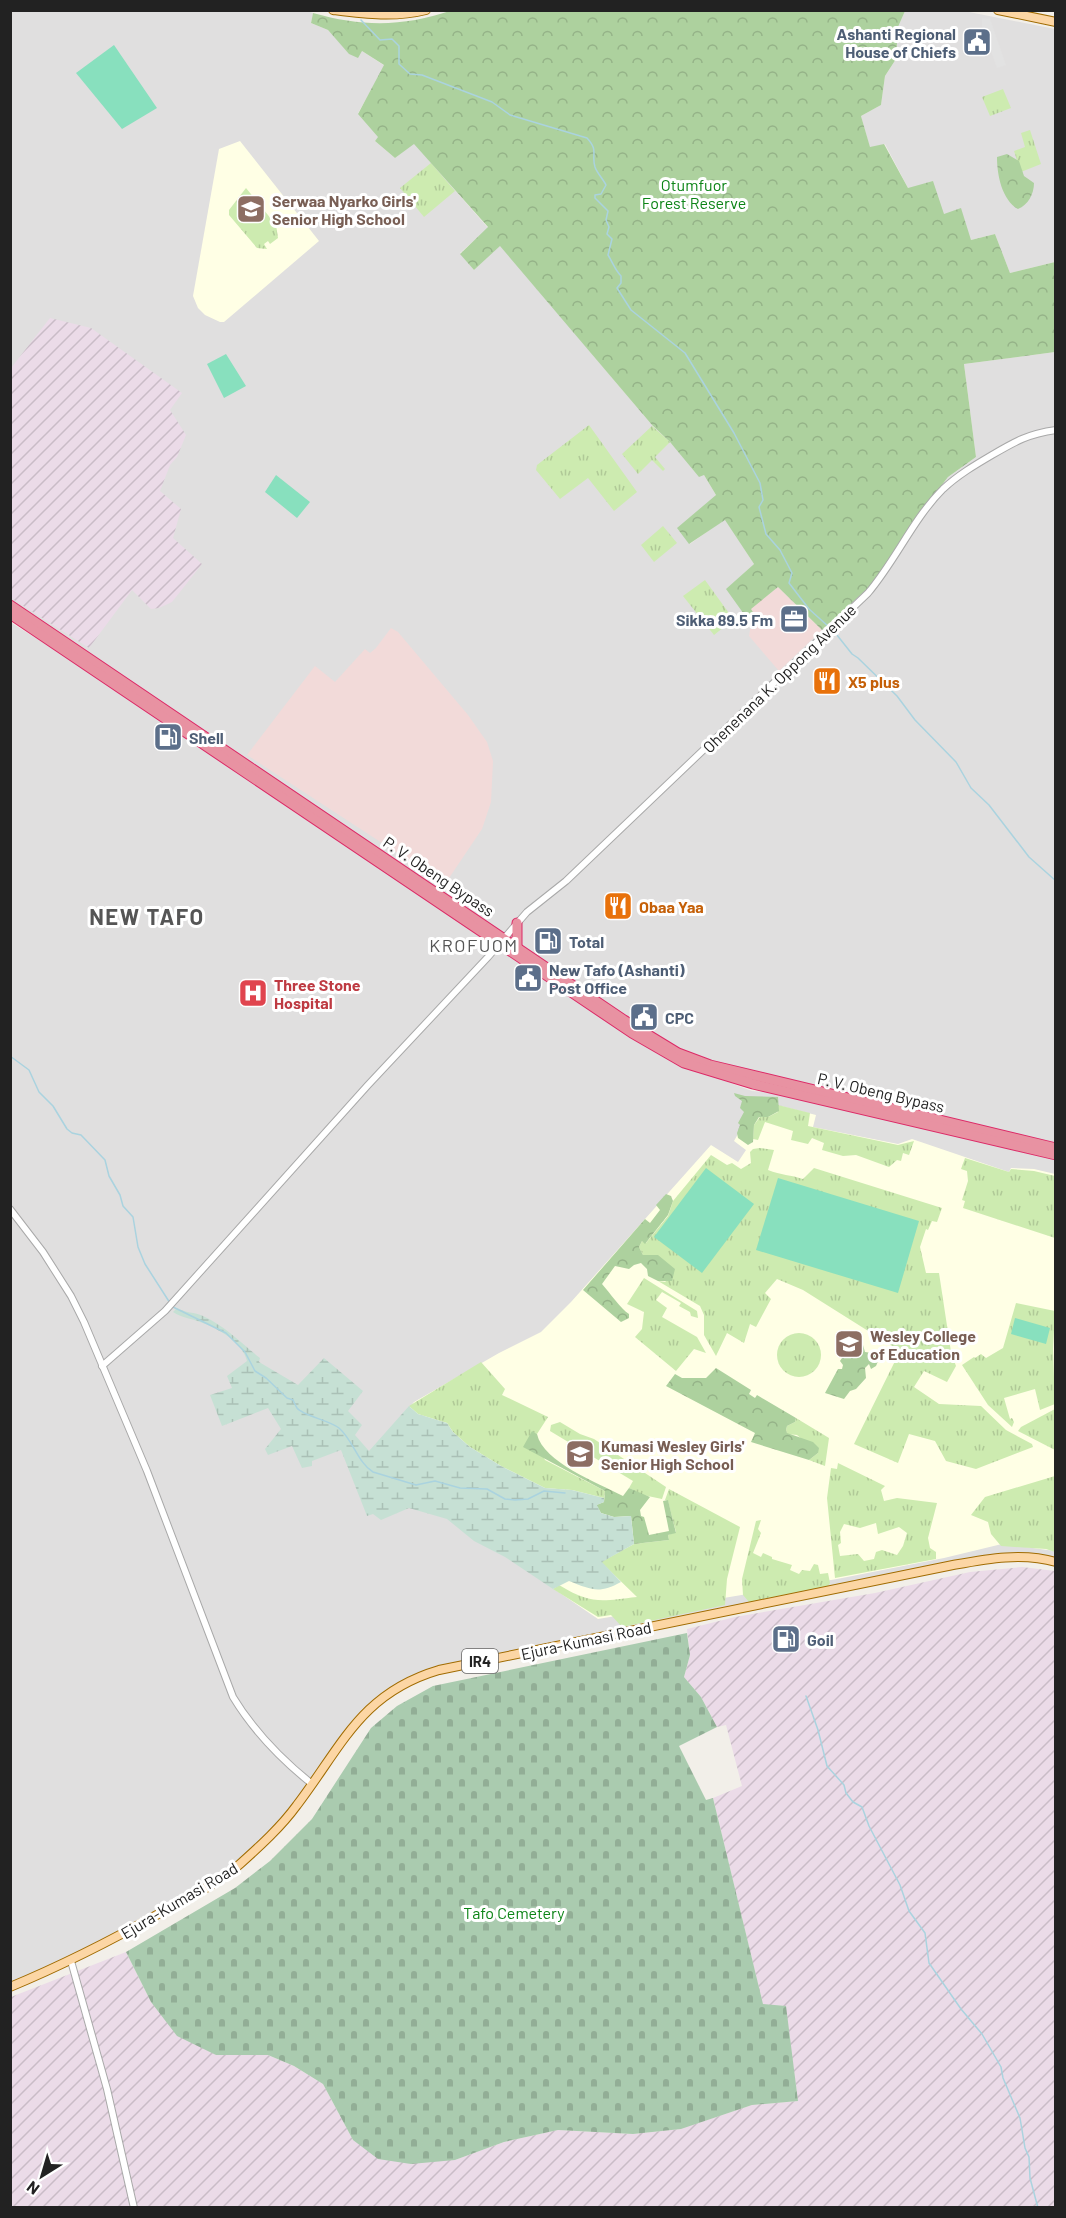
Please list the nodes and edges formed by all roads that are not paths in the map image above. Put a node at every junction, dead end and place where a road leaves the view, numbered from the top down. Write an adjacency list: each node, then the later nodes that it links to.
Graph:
1 (333, 10): 2 (main road)
2 (426, 10)
3 (998, 10): 4 (main road)
4 (1056, 22)
5 (1056, 430): 8 (street, Ohenenana K. Oppong Avenue)
6 (10, 605): 9 (highway, P. V. Obeng Bypass)
7 (10, 614): 9 (highway, P. V. Obeng Bypass)
8 (518, 922): 9 (street, Ohenenana K. Oppong Avenue); 10 (highway)
9 (501, 942): 10 (highway, P. V. Obeng Bypass); 12 (highway, P. V. Obeng Bypass); 14 (street, Ohenenana K. Oppong Avenue)
10 (517, 948): 11 (highway, P. V. Obeng Bypass)
11 (1056, 1148)
12 (1056, 1155)
13 (10, 1209): 14 (street)
14 (102, 1366): 16 (street)
15 (1056, 1563): 16 (main road, Ejura-Kumasi Road / IR4)
16 (312, 1784): 17 (main road, Ejura-Kumasi Road / IR4)
17 (71, 1961): 18 (main road, Ejura-Kumasi Road / IR4); 19 (street)
18 (10, 1987)
19 (134, 2208)

